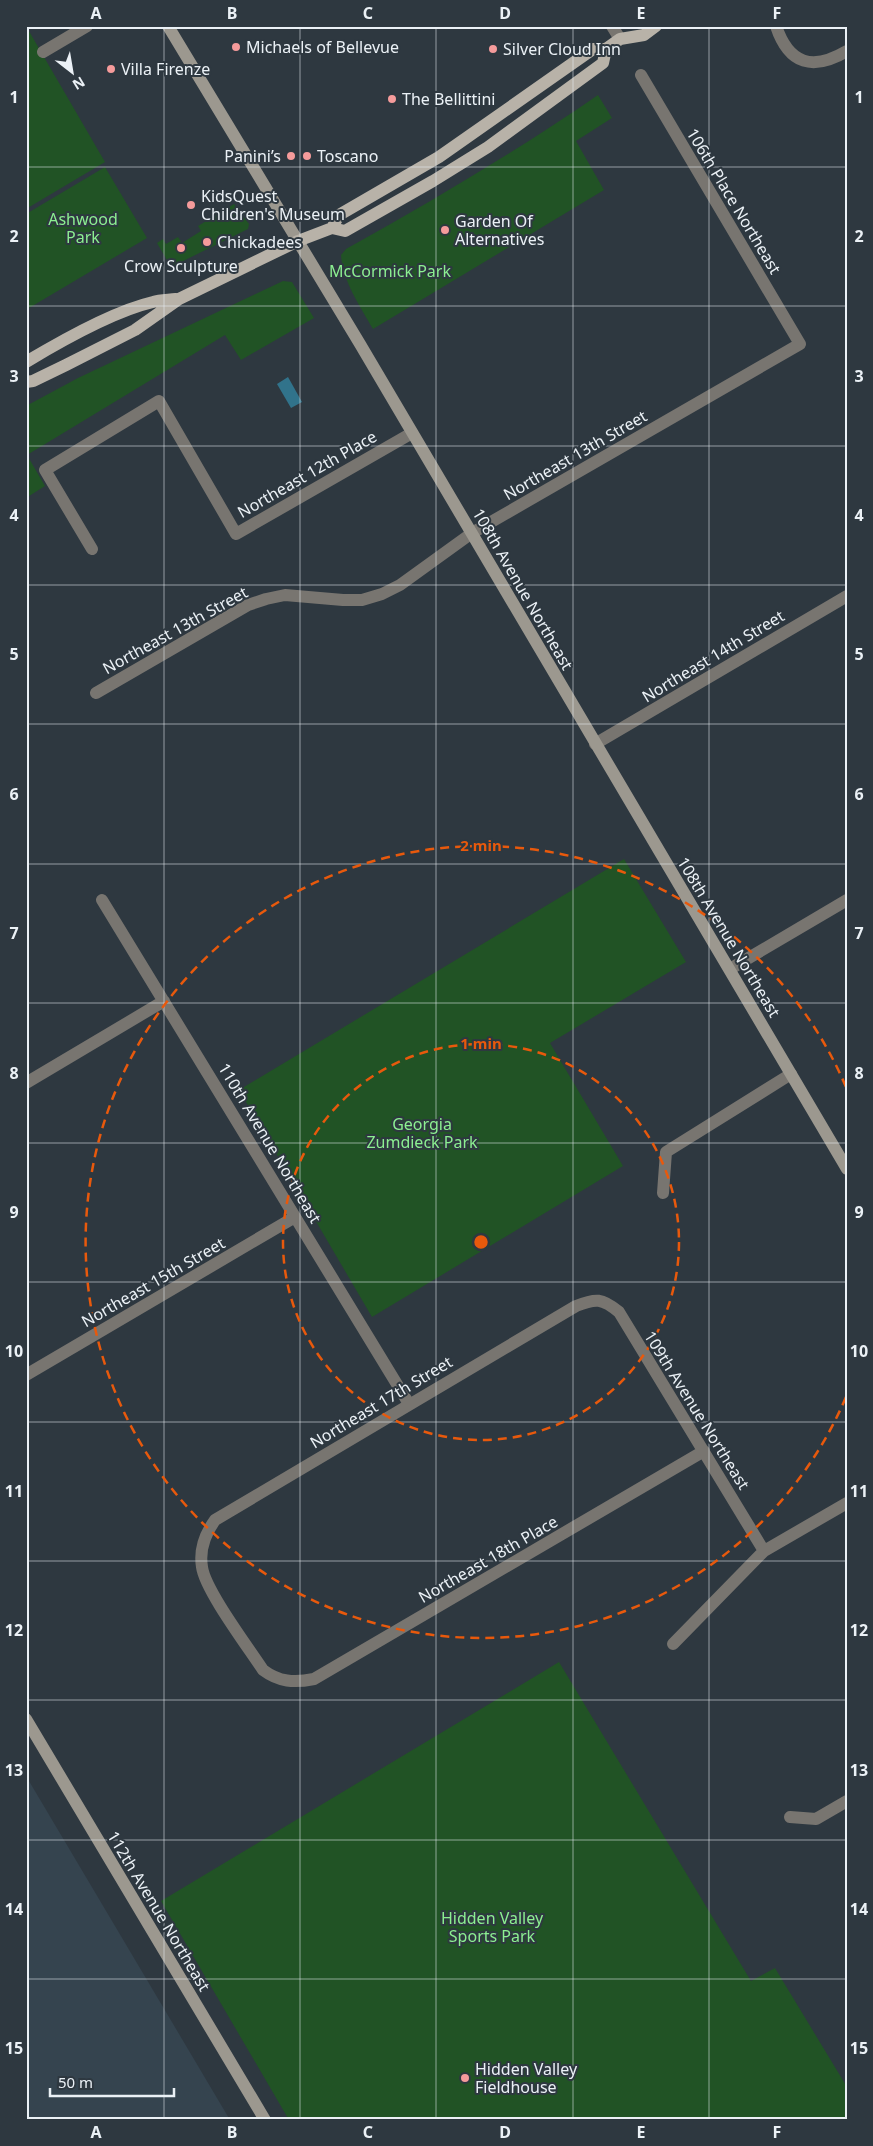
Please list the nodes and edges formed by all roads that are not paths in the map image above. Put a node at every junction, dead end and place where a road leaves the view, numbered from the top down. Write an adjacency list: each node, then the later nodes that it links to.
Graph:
1 (87, 26): 10 (street)
2 (168, 26): 13 (main road, 108th Avenue Northeast)
3 (612, 26): 7 (street)
4 (626, 26): 7 (main road)
5 (656, 26): 7 (main road)
6 (776, 26): 9 (street)
7 (620, 39): 8 (main road)
8 (606, 49): 12 (main road); 12 (main road)
9 (847, 51)
10 (43, 52)
11 (641, 76): 15 (street, 106th Place Northeast)
12 (332, 228): 13 (main road)
13 (298, 241): 14 (main road); 18 (main road, 108th Avenue Northeast)
14 (178, 299): 16 (main road); 17 (main road)
15 (800, 344): 19 (street, Northeast 13th Street)
16 (26, 362)
17 (26, 382)
18 (412, 433): 19 (main road, 108th Avenue Northeast); 20 (street, Northeast 12th Place)
19 (472, 533): 22 (street, Northeast 13th Street); 23 (main road, 108th Avenue Northeast)
20 (92, 549)
21 (847, 596): 23 (street, Northeast 14th Street)
22 (96, 693)
23 (595, 744): 26 (main road, 108th Avenue Northeast)
24 (102, 900): 27 (street, 110th Avenue Northeast)
25 (847, 900): 26 (street)
26 (730, 969): 28 (main road, 108th Avenue Northeast)
27 (164, 1001): 29 (street); 32 (street, 110th Avenue Northeast)
28 (791, 1074): 30 (main road, 108th Avenue Northeast); 31 (street)
29 (26, 1083)
30 (847, 1169)
31 (662, 1194)
32 (295, 1217): 34 (street, Northeast 15th Street); 35 (street, 110th Avenue Northeast)
33 (592, 1299): 35 (street, Northeast 17th Street); 36 (street, 109th Avenue Northeast)
34 (26, 1375)
35 (409, 1404): 40 (street, Northeast 17th Street)
36 (704, 1451): 38 (street, 109th Avenue Northeast); 40 (street, Northeast 18th Place)
37 (847, 1503): 38 (street)
38 (764, 1551): 39 (street)
39 (673, 1644)
40 (285, 1681)
41 (26, 1719): 44 (main road, 112th Avenue Northeast)
42 (847, 1801): 43 (street)
43 (790, 1817)
44 (264, 2120)

